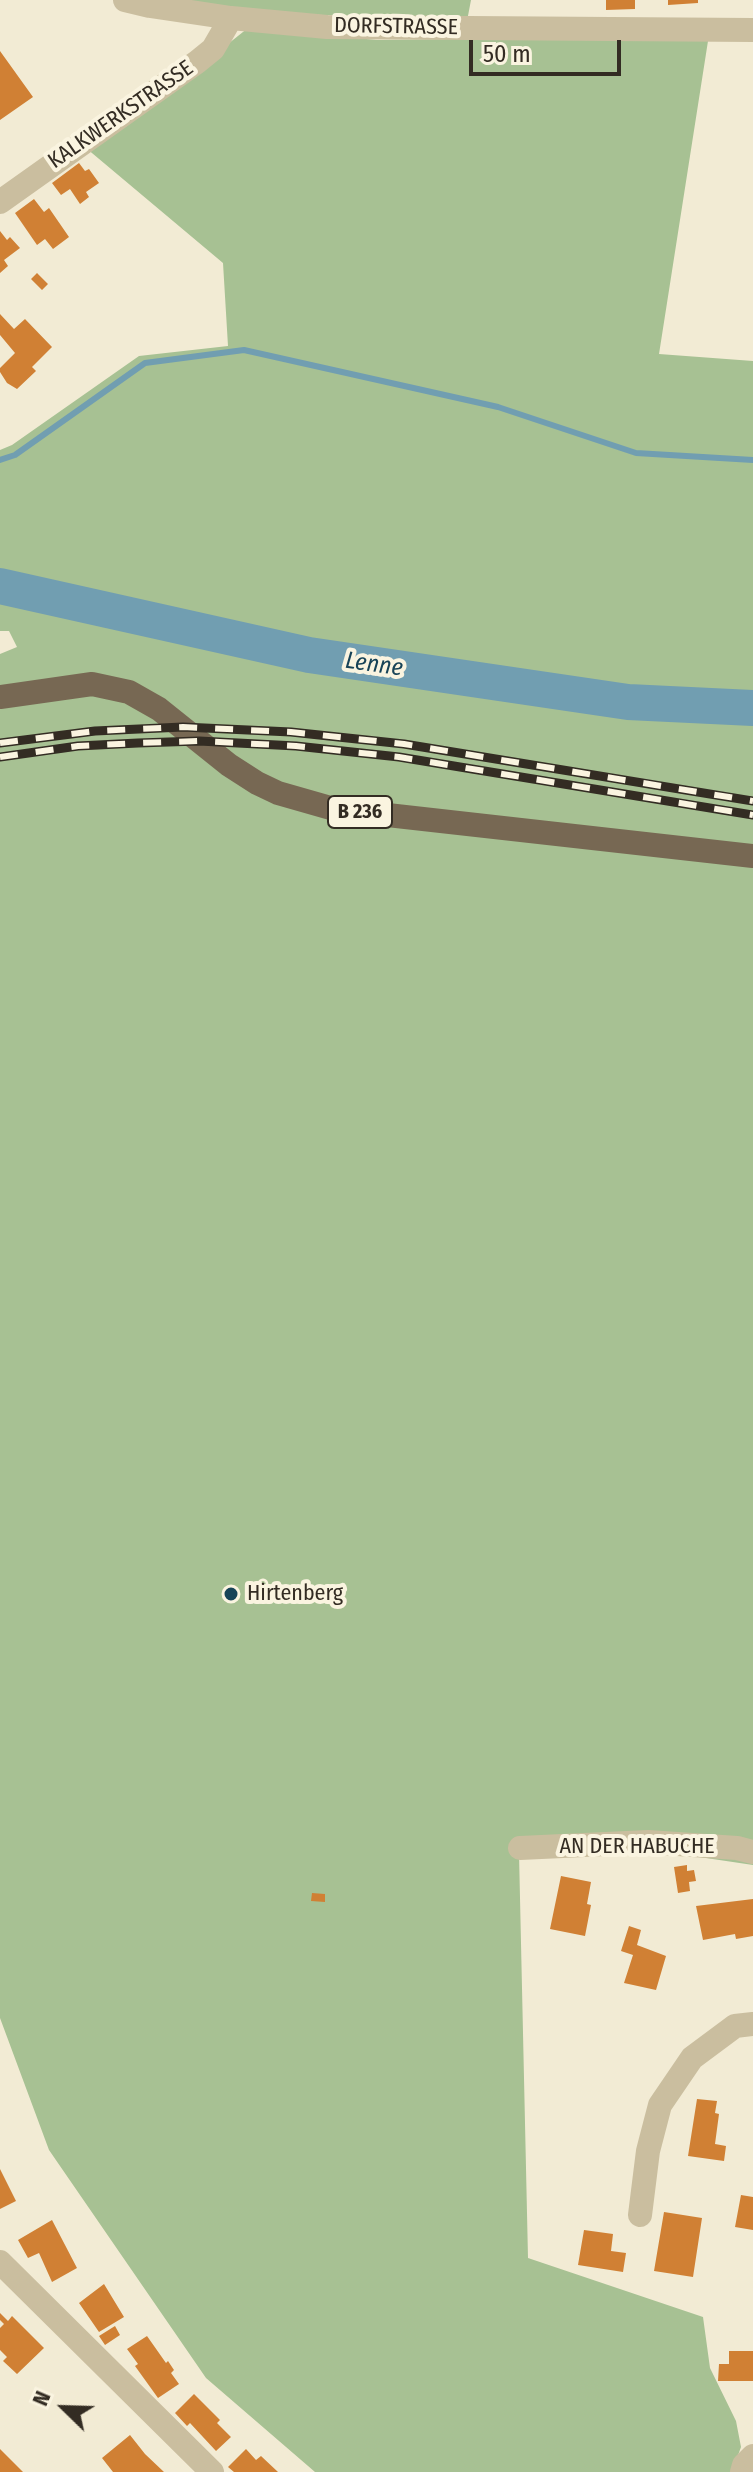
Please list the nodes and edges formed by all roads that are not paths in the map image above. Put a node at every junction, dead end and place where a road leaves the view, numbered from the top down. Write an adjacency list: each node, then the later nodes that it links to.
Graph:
1 (125, 0): 2 (street, DORFSTRASSE)
2 (231, 18): 3 (street, DORFSTRASSE); 4 (street, KALKWERKSTRASSE)
3 (753, 30)
4 (0, 202)
5 (0, 697): 6 (main road, B 236)
6 (753, 856)
7 (520, 1848): 8 (street, AN DER HABUCHE)
8 (753, 1852)
9 (753, 2024): 10 (street)
10 (640, 2215)
11 (0, 2262): 13 (street)
12 (753, 2456): 14 (street)
13 (212, 2472)
14 (742, 2472)

